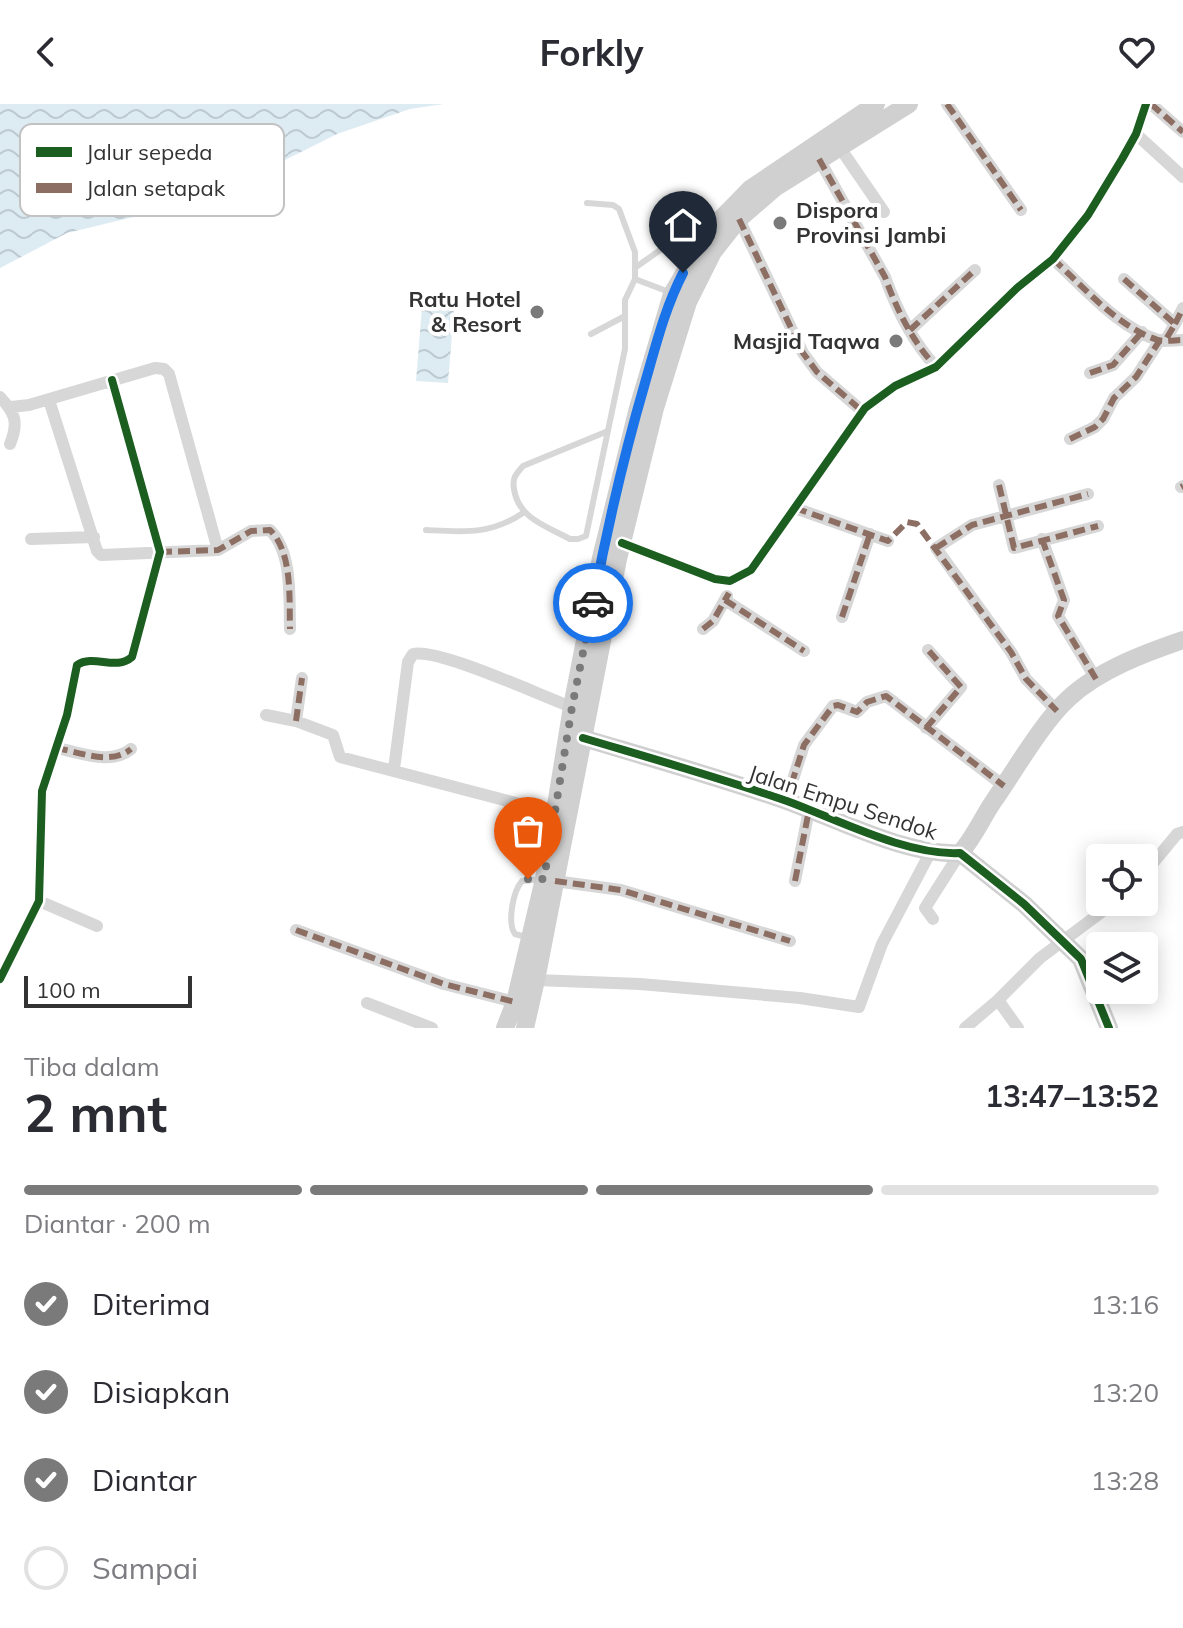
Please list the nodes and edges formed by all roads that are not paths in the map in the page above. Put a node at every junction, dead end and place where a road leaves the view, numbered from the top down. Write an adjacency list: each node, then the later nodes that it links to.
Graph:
1 (876, 104): 7 (main road)
2 (909, 104): 7 (main road)
3 (947, 104): 11 (street)
4 (1149, 104): 5 (street); 6 (street)
5 (1183, 132)
6 (1136, 134): 9 (street); 15 (street)
7 (835, 140): 8 (main road); 12 (street); 14 (main road)
8 (819, 159): 13 (main road); 24 (street)
9 (1183, 177)
10 (587, 203): 16 (lane)
11 (1021, 210)
12 (884, 212)
13 (739, 219): 35 (street); 41 (main road)
14 (703, 240): 16 (lane); 20 (main road)
15 (1053, 259): 25 (street); 29 (street)
16 (636, 267): 18 (lane)
17 (975, 270): 24 (street)
18 (635, 279): 20 (lane); 22 (lane)
19 (1124, 279): 23 (street)
20 (672, 294): 41 (main road)
21 (1183, 308): 23 (street)
22 (625, 316): 26 (lane); 36 (lane)
23 (1175, 324): 28 (street)
24 (910, 330): 29 (street)
25 (1142, 332): 28 (street); 30 (street)
26 (591, 334)
27 (1183, 340): 28 (street)
28 (1162, 341): 37 (street)
29 (936, 367): 35 (street)
30 (1090, 373)
31 (112, 380): 33 (street); 53 (street); 54 (street)
32 (0, 397): 34 (street)
33 (49, 400): 34 (street); 49 (street)
34 (11, 407): 38 (street)
35 (862, 411): 43 (street)
36 (608, 431): 39 (lane); 44 (lane)
37 (1070, 439)
38 (10, 444)
39 (597, 482): 41 (lane); 44 (lane)
40 (999, 485): 45 (street)
41 (626, 490): 55 (main road)
42 (1088, 494): 45 (street)
43 (795, 508): 48 (street); 56 (street)
44 (523, 513): 47 (lane)
45 (1006, 515): 51 (street); 67 (street)
46 (1098, 526): 51 (street)
47 (426, 530)
48 (870, 534): 52 (street); 58 (street)
49 (94, 537): 50 (street); 54 (street)
50 (31, 539)
51 (1042, 539): 65 (street)
52 (888, 541)
53 (218, 550): 54 (street); 59 (street)
54 (160, 552): 72 (street)
55 (614, 553): 56 (street); 66 (main road); 71 (main road)
56 (730, 581): 57 (street)
57 (725, 600): 60 (street); 63 (street)
58 (842, 617)
59 (290, 629)
60 (703, 629)
61 (1183, 640): 65 (main road)
62 (928, 650): 70 (street)
63 (804, 651)
64 (302, 678): 69 (street)
65 (1096, 679): 67 (main road)
66 (572, 707): 74 (street); 78 (main road)
67 (1057, 711): 75 (main road)
68 (266, 715): 69 (street)
69 (296, 721): 74 (street)
70 (926, 728): 75 (street); 76 (street)
71 (583, 738): 76 (main road, Jalan Empu Sendok); 83 (main road)
72 (56, 748): 73 (street); 85 (street)
73 (131, 749)
74 (394, 769): 78 (street)
75 (1004, 786): 81 (main road)
76 (786, 801): 77 (main road, Jalan Empu Sendok)
77 (809, 810): 80 (main road, Jalan Empu Sendok); 84 (street)
78 (554, 813): 83 (main road)
79 (1183, 832): 82 (street)
80 (931, 851): 81 (main road, Jalan Empu Sendok); 93 (street)
81 (960, 853): 87 (street); 90 (main road, Jalan Empu Sendok)
82 (1158, 857)
83 (549, 880): 91 (street); 93 (main road); 95 (main road)
84 (795, 881)
85 (39, 901): 88 (street); 92 (street)
86 (1095, 916): 90 (street)
87 (933, 919)
88 (97, 926)
89 (296, 930): 95 (street)
90 (1062, 940): 94 (street); 102 (main road, Jalan Empu Sendok)
91 (790, 941)
92 (0, 979)
93 (536, 980): 99 (main road)
94 (998, 1000): 100 (street); 101 (street)
95 (515, 1002): 98 (main road)
96 (367, 1003): 97 (street)
97 (432, 1028)
98 (505, 1028)
99 (525, 1028)
100 (965, 1028)
101 (1018, 1028)
102 (1109, 1028)

